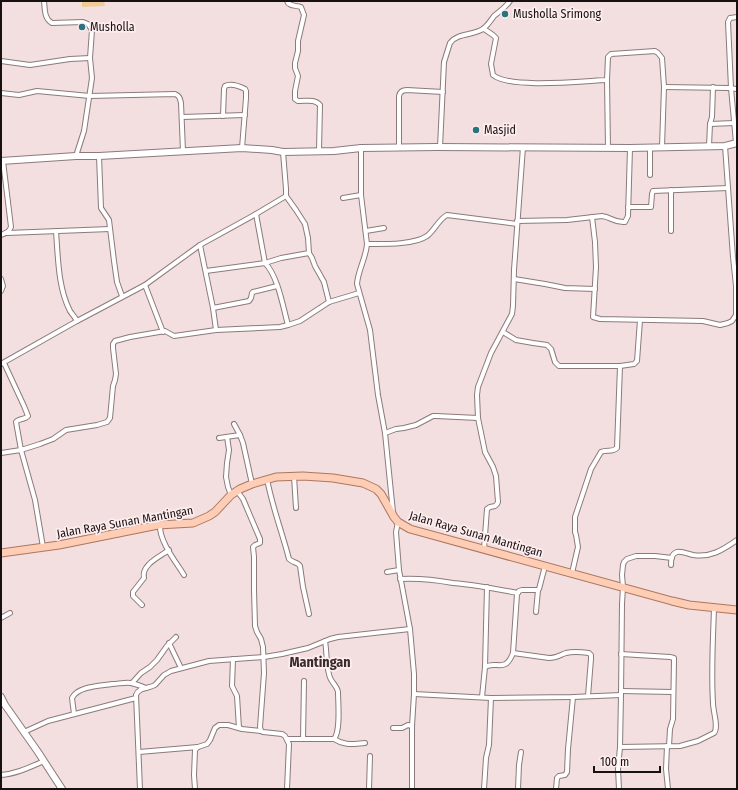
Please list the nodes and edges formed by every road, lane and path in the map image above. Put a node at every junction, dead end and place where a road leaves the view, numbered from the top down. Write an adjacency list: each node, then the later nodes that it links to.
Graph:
1 (44, 1): 6 (street)
2 (287, 1): 34 (street)
3 (510, 1): 5 (street)
4 (737, 17): 11 (street)
5 (484, 29): 8 (street); 13 (street)
6 (90, 58): 7 (street); 15 (street)
7 (1, 61)
8 (607, 80): 9 (street); 30 (street)
9 (664, 87): 10 (street); 26 (street)
10 (713, 87): 11 (street); 20 (street)
11 (731, 88): 12 (street); 19 (street)
12 (737, 90)
13 (443, 92): 24 (street); 29 (street)
14 (1, 93): 15 (street)
15 (90, 96): 18 (street); 36 (street)
16 (245, 115): 17 (street); 17 (street); 27 (street)
17 (223, 116): 18 (street)
18 (182, 117): 33 (street)
19 (734, 123): 20 (street); 21 (street)
20 (710, 124): 22 (street)
21 (736, 143): 23 (street)
22 (709, 146): 23 (street); 26 (street)
23 (724, 146): 40 (street)
24 (440, 147): 25 (street); 29 (street)
25 (523, 147): 30 (street); 48 (street)
26 (662, 147): 32 (street)
27 (242, 148): 33 (street); 35 (street)
28 (361, 148): 29 (street); 34 (street); 42 (street)
29 (399, 148)
30 (608, 148): 31 (street)
31 (630, 148): 32 (street); 45 (street)
32 (650, 148): 39 (street)
33 (183, 151): 37 (street)
34 (319, 151): 35 (street)
35 (283, 152): 43 (street)
36 (76, 156): 37 (street); 38 (street)
37 (99, 156): 50 (street)
38 (2, 161): 54 (street)
39 (650, 175)
40 (728, 188): 41 (street); 58 (street)
41 (671, 190): 45 (street); 53 (street)
42 (361, 194): 44 (street); 52 (street)
43 (286, 196): 46 (street); 59 (street)
44 (343, 198)
45 (628, 207): 47 (street)
46 (256, 214): 57 (street); 60 (street)
47 (592, 217): 48 (street); 67 (street)
48 (517, 222): 56 (street); 63 (street)
49 (384, 228): 52 (street)
50 (110, 229): 51 (street); 70 (street)
51 (56, 231): 54 (street); 74 (street)
52 (366, 231): 56 (street)
53 (671, 231)
54 (7, 233): 55 (street)
55 (1, 235)
56 (367, 244): 69 (street)
57 (200, 245): 61 (street); 64 (street)
58 (735, 248): 66 (street)
59 (309, 253): 60 (street); 71 (street)
60 (265, 262): 61 (street); 65 (street)
61 (206, 271): 72 (street)
62 (1, 279): 68 (street)
63 (514, 279): 67 (street); 78 (street)
64 (145, 285): 70 (street); 77 (street)
65 (277, 286): 72 (street); 75 (street)
66 (737, 286): 73 (street)
67 (595, 289): 73 (street)
68 (1, 291)
69 (359, 293): 71 (street); 83 (street)
70 (122, 296): 74 (street)
71 (329, 302): 75 (street)
72 (213, 308): 76 (street)
73 (640, 320): 80 (street)
74 (77, 321): 79 (street)
75 (288, 325): 76 (street)
76 (216, 330): 77 (street)
77 (163, 332): 87 (street)
78 (503, 332): 80 (street); 81 (street)
79 (3, 363): 87 (street)
80 (620, 366): 106 (street)
81 (478, 418): 83 (street); 98 (street)
82 (234, 424): 84 (street)
83 (385, 433): 94 (street)
84 (240, 435): 85 (street); 91 (street)
85 (227, 437): 86 (street); 92 (street)
86 (219, 438)
87 (21, 450): 88 (street); 97 (street)
88 (1, 453)
89 (294, 476): 90 (main road, Jalan Raya Sunan Mantingan); 93 (street); 94 (main road, Jalan Raya Sunan Mantingan)
90 (267, 479): 91 (main road, Jalan Raya Sunan Mantingan); 118 (street)
91 (252, 484): 92 (main road, Jalan Raya Sunan Mantingan)
92 (234, 493): 95 (main road, Jalan Raya Sunan Mantingan); 126 (street)
93 (296, 508)
94 (396, 520): 98 (main road, Jalan Raya Sunan Mantingan); 104 (street)
95 (159, 525): 97 (main road, Jalan Raya Sunan Mantingan); 99 (street)
96 (737, 540): 101 (street)
97 (43, 547): 100 (main road, Jalan Raya Sunan Mantingan)
98 (484, 549): 103 (main road, Jalan Raya Sunan Mantingan)
99 (169, 550): 107 (street); 113 (street)
100 (1, 553)
101 (672, 558): 102 (street); 110 (street)
102 (671, 565)
103 (545, 566): 106 (main road, Jalan Raya Sunan Mantingan); 111 (street)
104 (399, 570): 105 (street); 108 (street)
105 (387, 572)
106 (572, 573): 110 (main road, Jalan Raya Sunan Mantingan)
107 (184, 575)
108 (400, 579): 109 (street); 120 (street)
109 (487, 587): 112 (street); 128 (street)
110 (623, 587): 114 (main road, Jalan Raya Sunan Mantingan); 125 (street)
111 (538, 590): 112 (street); 116 (street)
112 (518, 593): 124 (street)
113 (142, 605)
114 (714, 608): 115 (main road, Jalan Raya Sunan Mantingan); 152 (street)
115 (737, 610)
116 (536, 612)
117 (10, 614): 119 (street)
118 (309, 614)
119 (1, 618)
120 (410, 629): 122 (street); 135 (street)
121 (176, 637): 123 (street)
122 (325, 641): 126 (street); 150 (street)
123 (169, 643): 129 (street); 131 (street)
124 (513, 653): 128 (street); 136 (street)
125 (621, 654): 133 (street); 134 (street)
126 (264, 656): 127 (street); 146 (street)
127 (233, 659): 129 (street); 144 (street)
128 (484, 667): 138 (street)
129 (181, 668): 132 (street)
130 (304, 682): 149 (street)
131 (132, 683): 132 (street); 142 (street)
132 (146, 688): 140 (street)
133 (673, 692): 134 (street); 152 (street)
134 (621, 693): 136 (street); 154 (street)
135 (414, 694): 138 (street); 143 (street)
136 (588, 696): 139 (street)
137 (1, 697): 147 (street)
138 (482, 697): 141 (street)
139 (573, 697): 141 (street); 168 (street)
140 (136, 698): 142 (street); 155 (street)
141 (491, 698): 166 (street)
142 (74, 714): 147 (street)
143 (412, 726): 145 (street); 165 (street)
144 (239, 728): 146 (street); 153 (street)
145 (393, 728)
146 (261, 731): 148 (street)
147 (24, 732): 158 (street)
148 (287, 739): 149 (street); 163 (street)
149 (303, 739): 150 (street)
150 (334, 739): 151 (street)
151 (365, 743)
152 (668, 746): 154 (street); 170 (street)
153 (198, 747): 155 (street); 162 (street)
154 (620, 747): 169 (street)
155 (139, 752): 161 (street)
156 (521, 752): 167 (street)
157 (370, 756): 164 (street)
158 (44, 761): 159 (street); 160 (street)
159 (1, 775)
160 (62, 789)
161 (140, 789)
162 (195, 789)
163 (287, 789)
164 (370, 789)
165 (412, 789)
166 (484, 789)
167 (518, 789)
168 (556, 789)
169 (619, 789)
170 (668, 789)

